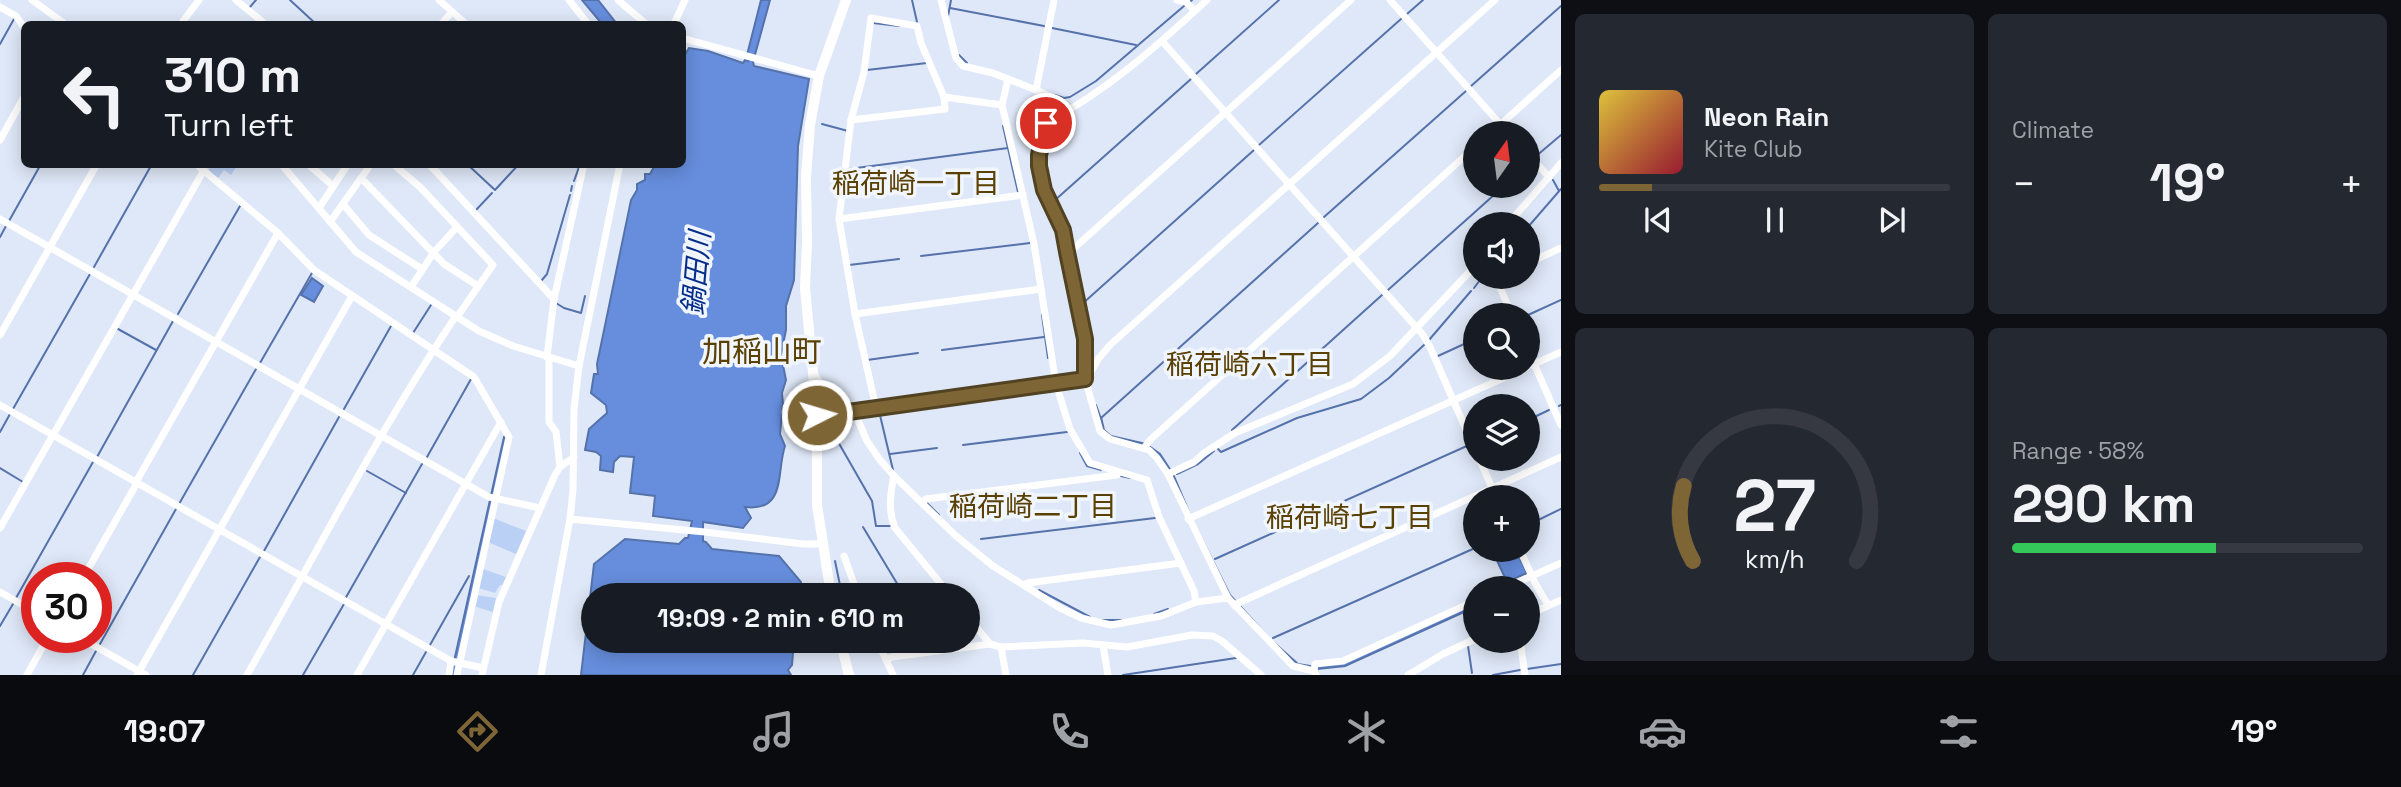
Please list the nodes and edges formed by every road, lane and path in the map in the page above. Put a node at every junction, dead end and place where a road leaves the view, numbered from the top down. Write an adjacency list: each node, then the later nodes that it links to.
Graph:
1 (32, 0): 19 (street)
2 (199, 0): 20 (street)
3 (236, 0): 21 (street)
4 (439, 0): 18 (street)
5 (569, 0): 24 (street)
6 (618, 0): 25 (street)
7 (685, 0): 26 (street)
8 (846, 0): 32 (main road)
9 (941, 0): 33 (street)
10 (1054, 0): 34 (street)
11 (1207, 0): 17 (street)
12 (1351, 0): 39 (street)
13 (1390, 0): 30 (street)
14 (1495, 0): 30 (street)
15 (1183, 1): 17 (street)
16 (0, 7): 27 (street)
17 (1195, 11): 29 (street)
18 (452, 12): 22 (street); 23 (street)
19 (61, 21)
20 (183, 21)
21 (261, 21)
22 (444, 21)
23 (462, 21)
24 (586, 21)
25 (642, 21)
26 (675, 21)
27 (21, 23)
28 (686, 39): 32 (street)
29 (1162, 41): 38 (street); 39 (street)
30 (1437, 52): 41 (street); 60 (street)
31 (1561, 70): 42 (street)
32 (819, 76): 95 (main road)
33 (1007, 79): 34 (street); 37 (street)
34 (1036, 90): 38 (street)
35 (944, 97): 37 (street); 40 (street); 40 (street)
36 (21, 102): 43 (street)
37 (1002, 105): 62 (street)
38 (1069, 111): 74 (street)
39 (1224, 113): 60 (street); 74 (street)
40 (851, 120): 67 (street)
41 (1498, 121)
42 (1504, 121)
43 (0, 139)
44 (1463, 158): 75 (street)
45 (1561, 163): 58 (street)
46 (1540, 167): 58 (street)
47 (95, 168): 71 (street)
48 (201, 168): 57 (street)
49 (284, 168): 64 (street)
50 (313, 168): 61 (street)
51 (345, 168): 61 (street)
52 (368, 168): 59 (street)
53 (398, 168): 69 (street)
54 (433, 168): 84 (street)
55 (583, 168): 84 (street)
56 (619, 168): 94 (street)
57 (204, 170): 70 (street); 82 (street)
58 (1549, 177): 65 (street)
59 (361, 178): 63 (street); 73 (street)
60 (1289, 184): 75 (street); 96 (street)
61 (333, 186): 64 (street)
62 (1023, 195): 67 (street); 81 (street)
63 (343, 204): 68 (street); 77 (street)
64 (319, 208): 68 (street)
65 (1518, 212)
66 (0, 219): 71 (street)
67 (839, 219): 85 (street)
68 (330, 222): 80 (street)
69 (457, 227): 73 (street); 79 (street)
70 (278, 233): 83 (street); 89 (street)
71 (50, 248): 82 (street); 88 (street)
72 (1561, 248): 76 (street)
73 (434, 252): 77 (street); 79 (street)
74 (1067, 252): 96 (street)
75 (1353, 257): 87 (street); 113 (street)
76 (1540, 258)
77 (422, 269): 80 (street)
78 (1463, 279): 87 (street)
79 (478, 286): 86 (street)
80 (411, 287): 86 (street)
81 (1041, 289): 85 (street); 99 (street)
82 (133, 295): 89 (street); 110 (street)
83 (352, 296): 90 (street); 100 (street)
84 (554, 299): 92 (street)
85 (855, 314): 103 (street)
86 (456, 317): 90 (street); 92 (street)
87 (1418, 329): 101 (street); 118 (street)
88 (0, 335)
89 (216, 342): 100 (street); 120 (street)
90 (432, 351): 107 (street); 111 (street)
91 (1561, 352): 93 (street)
92 (548, 358): 94 (street); 116 (street)
93 (1540, 361)
94 (579, 366): 114 (street)
95 (813, 373): 105 (street); 106 (main road)
96 (1086, 377): 99 (street); 113 (street)
97 (1498, 380): 101 (street)
98 (1537, 380): 109 (street)
99 (1056, 384): 103 (street); 117 (street)
100 (299, 389): 111 (street); 130 (street)
101 (1453, 400): 108 (street); 127 (street)
102 (0, 405): 110 (street)
103 (876, 408): 104 (street)
104 (854, 411): 105 (street); 119 (street)
105 (840, 412): 106 (street); 112 (street)
106 (817, 415): 112 (main road)
107 (501, 422): 121 (street); 123 (street)
108 (1463, 423)
109 (1561, 425)
110 (53, 435): 120 (street); 129 (street)
111 (383, 436): 121 (street); 136 (street)
112 (817, 437): 131 (main road)
113 (1145, 446): 118 (street)
114 (574, 457): 116 (street); 128 (street)
115 (1561, 457): 122 (street)
116 (560, 467): 126 (street)
117 (1118, 472): 125 (street); 134 (street)
118 (1170, 473): 127 (street)
119 (894, 477): 125 (street); 140 (street)
120 (136, 483): 130 (street); 133 (street)
121 (466, 484): 123 (street); 152 (street)
122 (1499, 485)
123 (493, 498): 126 (street); 164 (street)
124 (1463, 501): 148 (street)
125 (922, 503): 141 (street)
126 (540, 508): 166 (street)
127 (1189, 518): 144 (street)
128 (570, 519): 131 (street); 174 (street)
129 (0, 528)
130 (219, 529): 136 (street); 168 (street)
131 (822, 544): 138 (main road)
132 (844, 556): 139 (street)
133 (92, 562)
134 (1181, 563): 141 (street); 146 (street)
135 (1561, 563): 137 (street)
136 (303, 576): 152 (street); 170 (street)
137 (1537, 576)
138 (829, 583)
139 (854, 583)
140 (940, 583)
141 (1025, 586): 146 (street)
142 (1540, 591): 150 (street)
143 (0, 592): 147 (street)
144 (1228, 598): 146 (street); 148 (street)
145 (1561, 600): 150 (street)
146 (1196, 602)
147 (21, 604)
148 (1237, 604): 165 (street)
149 (1463, 606): 165 (street)
150 (1548, 606): 151 (street)
151 (1540, 610)
152 (386, 624): 164 (street); 171 (street)
153 (980, 632): 154 (street)
154 (989, 644): 157 (street); 163 (street)
155 (1103, 645): 157 (street); 178 (street); 179 (street)
156 (1463, 645): 167 (street)
157 (1001, 647): 177 (street)
158 (39, 653): 169 (street)
159 (105, 653): 168 (street)
160 (843, 653): 175 (main road)
161 (883, 653): 163 (street)
162 (1522, 653): 181 (street)
163 (886, 660): 176 (street)
164 (456, 662): 166 (street); 172 (street); 173 (street)
165 (1315, 670)
166 (483, 671)
167 (1419, 672): 180 (street)
168 (140, 674)
169 (27, 675)
170 (247, 675)
171 (357, 675)
172 (449, 675)
173 (457, 675)
174 (541, 675)
175 (849, 675)
176 (894, 675)
177 (1006, 675)
178 (1108, 675)
179 (1261, 675)
180 (1408, 675)
181 (1525, 675)

